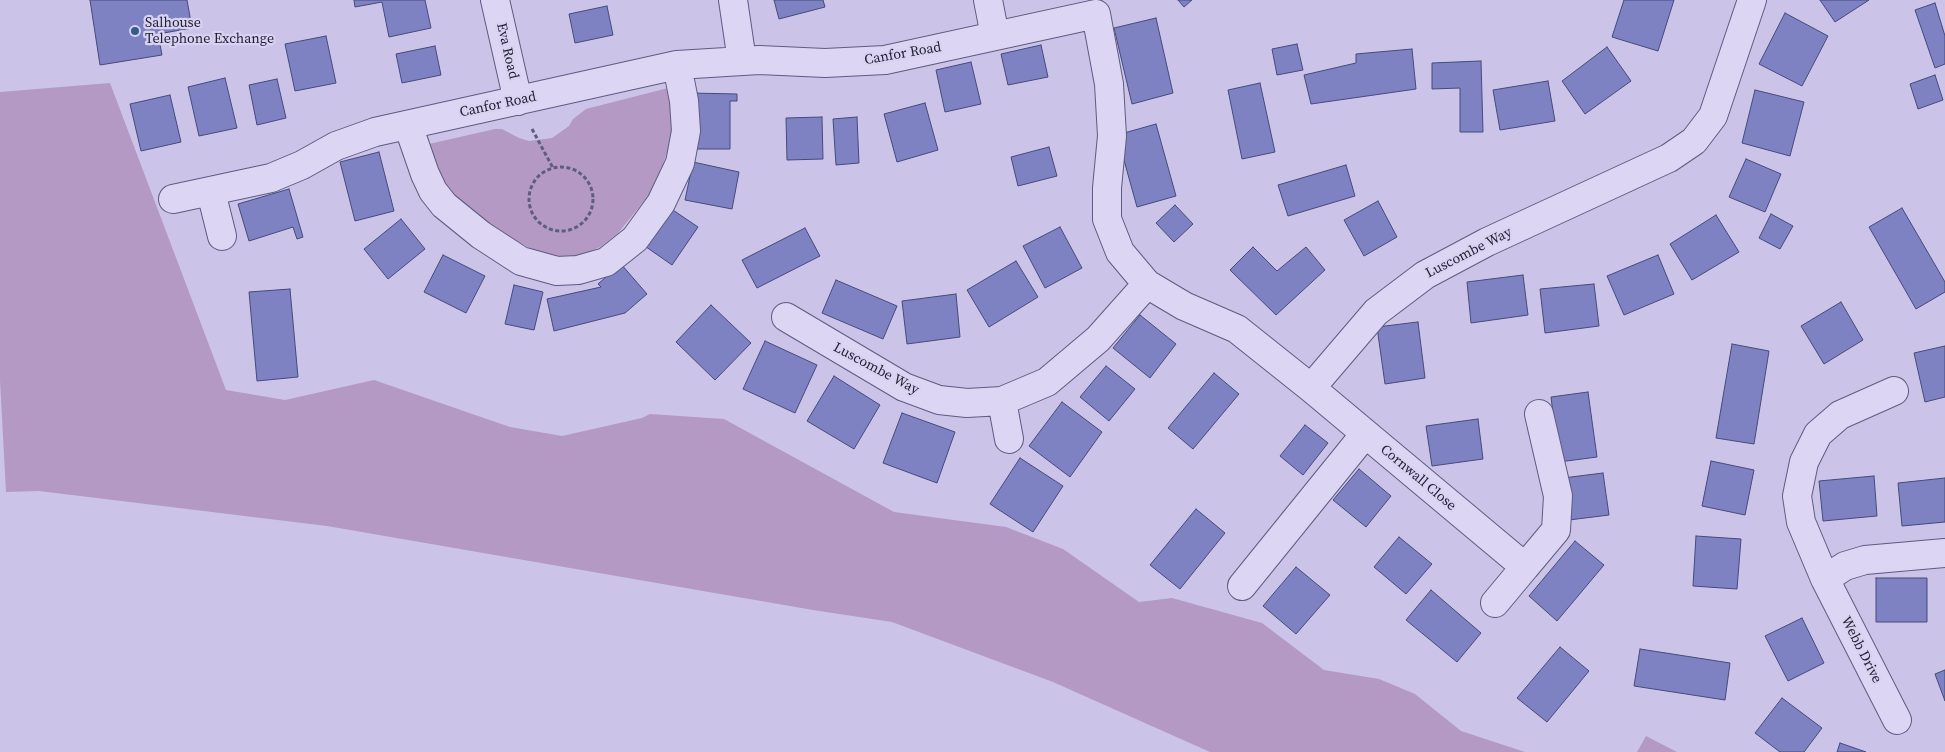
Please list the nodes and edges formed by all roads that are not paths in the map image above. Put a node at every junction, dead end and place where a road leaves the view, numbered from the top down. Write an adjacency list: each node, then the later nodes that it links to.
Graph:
1 (495, 0): 9 (street, Eva Road)
2 (733, 0): 7 (street)
3 (988, 0): 6 (street)
4 (1752, 0): 16 (street, Luscombe Way)
5 (1103, 7): 6 (street, Canfor Road); 14 (street)
6 (995, 36): 7 (street, Canfor Road)
7 (742, 61): 8 (street, Canfor Road)
8 (677, 65): 9 (street, Canfor Road); 10 (street)
9 (518, 101): 10 (street, Canfor Road)
10 (408, 125): 11 (street, Canfor Road)
11 (211, 192): 12 (street, Canfor Road); 13 (street)
12 (173, 199)
13 (222, 236)
14 (1147, 284): 16 (street); 18 (street, Luscombe Way)
15 (786, 317): 18 (street, Luscombe Way)
16 (1311, 388): 20 (street, Cornwall Close)
17 (1894, 391): 24 (street, Webb Drive)
18 (1002, 401): 21 (street)
19 (1539, 414): 23 (street)
20 (1365, 434): 23 (street, Cornwall Close); 25 (street)
21 (1009, 439)
22 (1945, 554): 24 (street)
23 (1525, 567): 26 (street)
24 (1825, 579): 27 (street, Webb Drive)
25 (1242, 586)
26 (1495, 603)
27 (1897, 720)

